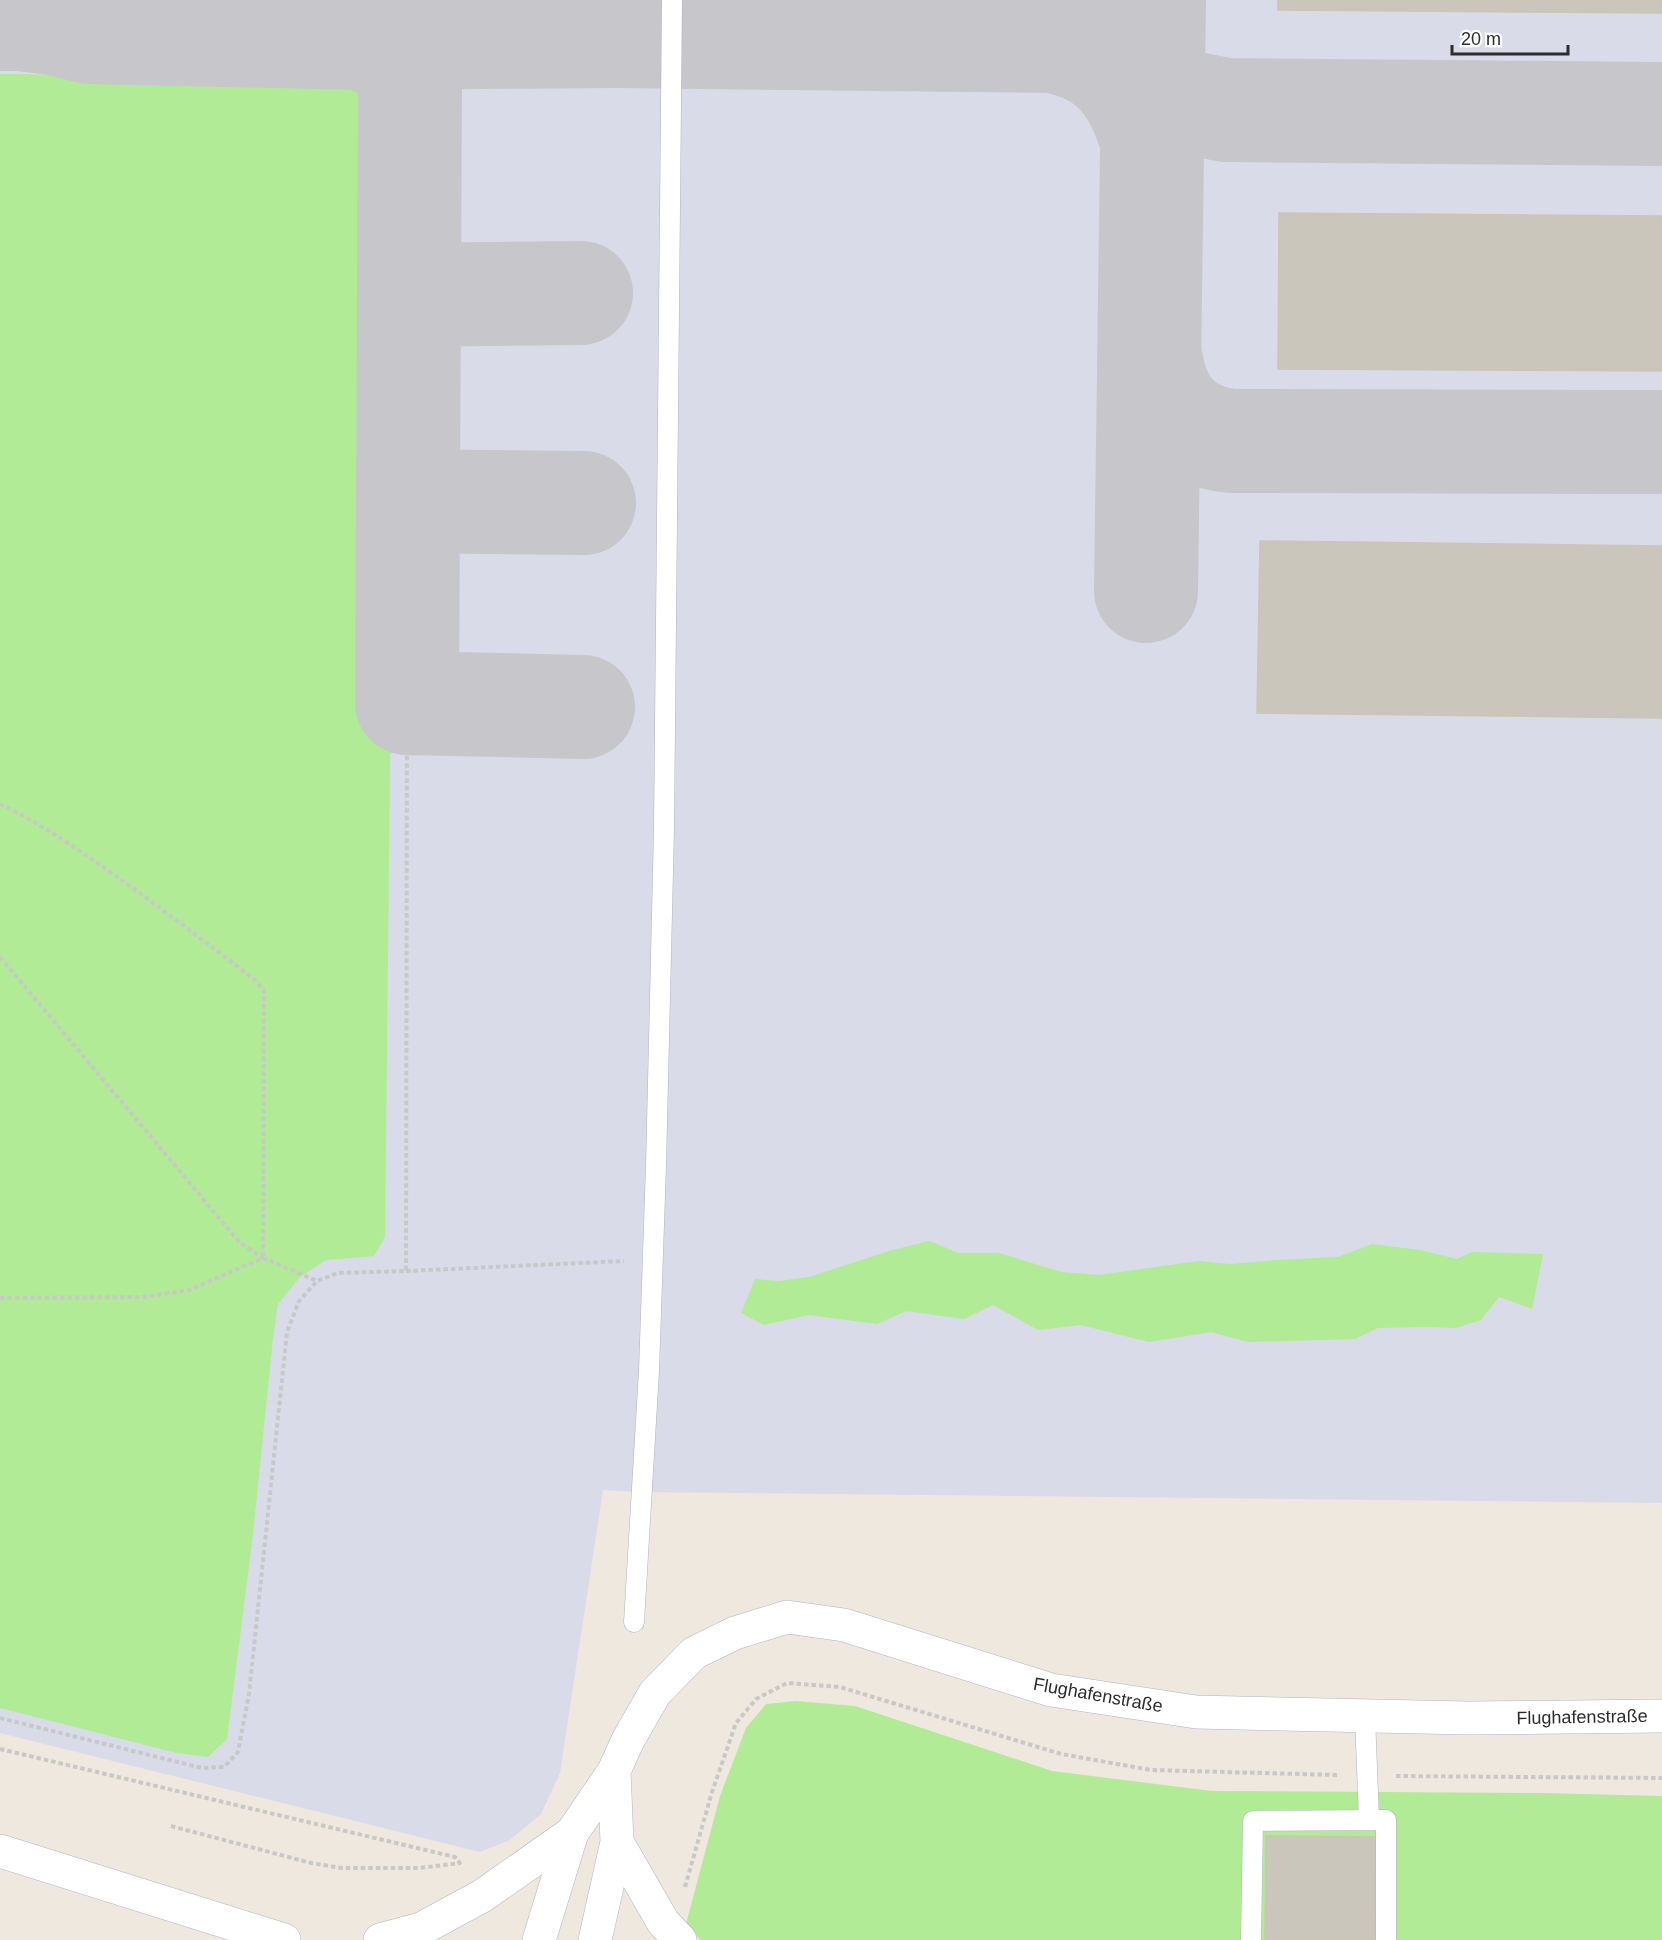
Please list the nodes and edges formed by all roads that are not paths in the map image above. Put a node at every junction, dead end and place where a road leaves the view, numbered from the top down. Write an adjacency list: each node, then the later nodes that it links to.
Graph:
1 (672, 0): 2 (lane)
2 (634, 1622)
3 (1365, 1716): 4 (street, Flughafenstraße); 5 (street, Flughafenstraße); 6 (lane)
4 (1662, 1716)
5 (614, 1771): 7 (street, Flughafenstraße); 8 (street, Flughafenstraße)
6 (1368, 1820): 17 (lane); 18 (lane)
7 (572, 1833): 14 (street); 15 (street, Flughafenstraße)
8 (617, 1842): 11 (street, Flughafenstraße); 16 (street, Flughafenstraße)
9 (0, 1851): 10 (street)
10 (216, 1918): 12 (street); 13 (street)
11 (671, 1931)
12 (243, 1940)
13 (284, 1940)
14 (380, 1940)
15 (539, 1940)
16 (594, 1940)
17 (1251, 1940)
18 (1386, 1940)

